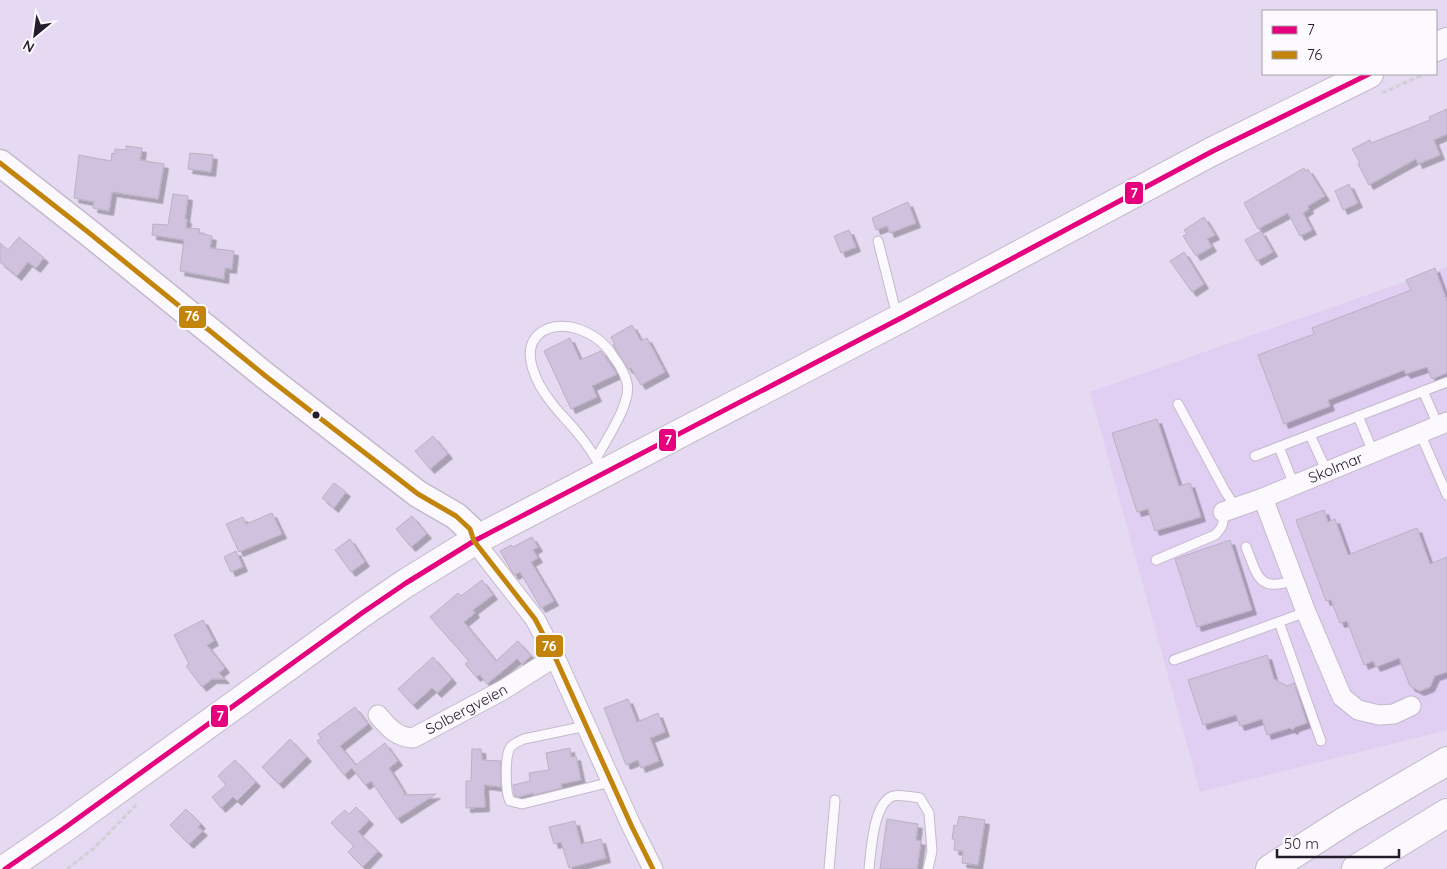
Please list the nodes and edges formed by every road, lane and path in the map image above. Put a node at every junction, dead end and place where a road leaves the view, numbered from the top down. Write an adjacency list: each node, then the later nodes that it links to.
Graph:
1 (1420, 75): 2 (path)
2 (1373, 84): 5 (main road)
3 (0, 163): 22 (main road)
4 (878, 241): 5 (lane)
5 (901, 318): 16 (main road)
6 (1447, 382): 7 (lane)
7 (1423, 391): 9 (lane); 10 (lane)
8 (1178, 404): 21 (lane)
9 (1358, 416): 12 (lane); 14 (lane)
10 (1443, 423): 11 (street, Skolmar)
11 (1420, 433): 14 (street, Skolmar); 19 (lane)
12 (1310, 435): 13 (lane); 17 (lane)
13 (1279, 447): 15 (lane); 18 (lane)
14 (1373, 452): 17 (street, Skolmar)
15 (1255, 456)
16 (600, 466): 16 (lane); 22 (main road)
17 (1326, 472): 18 (street, Skolmar)
18 (1294, 485): 20 (street, Skolmar)
19 (1447, 495)
20 (1263, 498): 21 (street, Skolmar); 25 (street)
21 (1230, 510): 24 (lane)
22 (474, 541): 28 (street); 35 (main road)
23 (1246, 547): 25 (lane)
24 (1156, 560)
25 (1294, 580): 26 (street)
26 (1306, 612): 27 (lane); 30 (street)
27 (1279, 622): 29 (lane); 33 (lane)
28 (555, 657): 31 (street, Solbergveien); 32 (street)
29 (1174, 660)
30 (1411, 706)
31 (378, 715)
32 (586, 726): 36 (street); 36 (lane)
33 (1321, 741)
34 (1447, 761): 45 (main road)
35 (128, 782): 39 (main road); 40 (path)
36 (611, 782): 41 (street)
37 (835, 800): 42 (lane)
38 (1447, 813): 46 (main road)
39 (4, 869)
40 (67, 869)
41 (653, 869)
42 (829, 869)
43 (869, 869): 44 (lane)
44 (928, 869)
45 (1270, 869)
46 (1356, 869)

